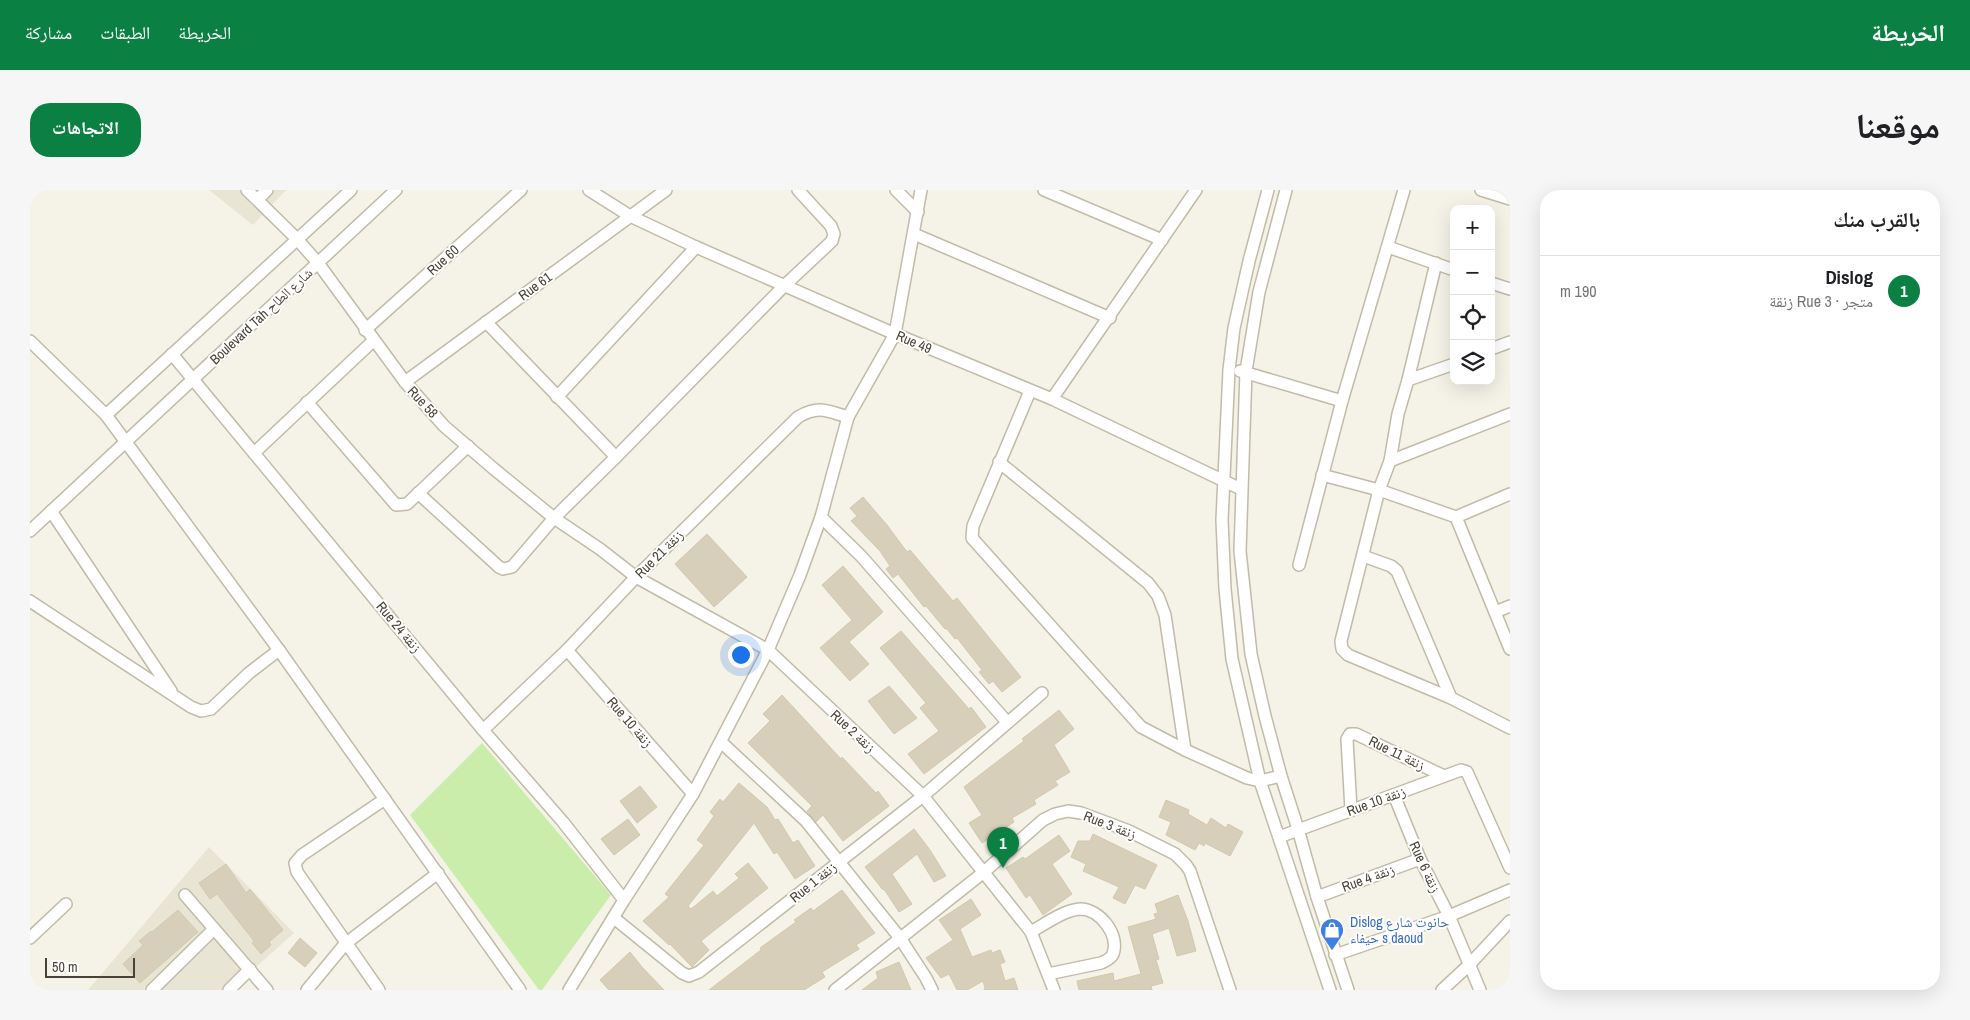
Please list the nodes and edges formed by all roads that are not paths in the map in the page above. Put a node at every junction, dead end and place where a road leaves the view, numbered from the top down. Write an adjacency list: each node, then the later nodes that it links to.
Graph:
1 (247, 190): 17 (street, Rue 58)
2 (267, 190): 17 (street)
3 (350, 190): 22 (street)
4 (396, 190): 26 (street, Boulevard Tah شارع الطاح)
5 (521, 190): 34 (street, Rue 60)
6 (589, 190): 20 (street, Rue 49)
7 (666, 190): 20 (street, Rue 61)
8 (798, 190): 30 (street)
9 (896, 190): 19 (street)
10 (921, 190): 19 (street)
11 (1044, 190): 23 (street)
12 (1196, 190): 23 (street)
13 (1268, 190): 42 (street)
14 (1286, 190): 43 (street)
15 (1404, 190): 24 (street)
16 (1480, 190): 18 (street)
17 (258, 199): 22 (street, Rue 58)
18 (1510, 199)
19 (918, 212): 21 (street)
20 (630, 216): 25 (street, Rue 49); 33 (street, Rue 61)
21 (914, 234): 32 (street); 35 (street)
22 (297, 239): 26 (street, Rue 58); 40 (street)
23 (1162, 240): 32 (street)
24 (1388, 247): 27 (street); 50 (street)
25 (696, 248): 30 (street, Rue 49); 48 (street)
26 (318, 263): 34 (street, Rue 58); 44 (street, Boulevard Tah شارع الطاح)
27 (1436, 263): 28 (street); 45 (street)
28 (1450, 268)
29 (1495, 284): 31 (street)
30 (784, 286): 35 (street, Rue 49); 58 (street)
31 (1510, 288)
32 (1110, 318): 49 (street)
33 (486, 322): 46 (street, Rue 61); 48 (street)
34 (365, 330): 37 (street, Rue 58)
35 (895, 334): 47 (street, Rue 49); 54 (street)
36 (30, 341): 53 (street)
37 (373, 341): 46 (street, Rue 58); 51 (street)
38 (1510, 342): 39 (street)
39 (1495, 348)
40 (172, 354): 44 (street, Rue 24 زنقة); 53 (street)
41 (1450, 365): 45 (street)
42 (1229, 370): 43 (street); 62 (street)
43 (1246, 371): 50 (street); 63 (street)
44 (192, 379): 55 (street, Boulevard Tah شارع الطاح); 57 (street, Rue 24 زنقة)
45 (1408, 380): 59 (street)
46 (405, 382): 56 (street, Rue 58)
47 (1030, 390): 49 (street, Rue 49); 60 (street)
48 (557, 397): 58 (street)
49 (1052, 399): 62 (street, Rue 49)
50 (1342, 401): 61 (street)
51 (307, 402): 57 (street); 65 (street)
52 (1510, 414): 59 (street)
53 (106, 415): 55 (street)
54 (848, 417): 68 (street); 74 (street, Rue 21 زنقة)
55 (125, 442): 67 (street, Boulevard Tah شارع الطاح); 79 (street)
56 (468, 446): 65 (street); 70 (street, Rue 58)
57 (254, 453): 87 (street, Rue 24 زنقة)
58 (616, 457): 70 (street)
59 (1390, 461): 64 (street)
60 (999, 462): 89 (street); 89 (street)
61 (1322, 475): 64 (street); 73 (street)
62 (1223, 482): 63 (street, Rue 49); 92 (street)
63 (1241, 489): 90 (street)
64 (1380, 490): 69 (street); 72 (street)
65 (418, 493): 70 (street)
66 (1510, 494): 69 (street)
67 (51, 511): 71 (street, Boulevard Tah شارع الطاح); 83 (street)
68 (821, 517): 81 (street); 85 (street)
69 (1456, 517): 77 (street)
70 (554, 518): 74 (street, Rue 58)
71 (30, 531)
72 (1363, 556): 84 (street); 84 (street)
73 (1299, 565)
74 (636, 577): 80 (street, Rue 21 زنقة); 81 (street, Rue 2 زنقة)
75 (30, 601): 83 (street)
76 (1510, 606): 77 (street)
77 (1495, 612): 78 (street)
78 (1510, 649)
79 (278, 650): 83 (street); 96 (street)
80 (567, 650): 87 (street, Rue 21 زنقة); 93 (street, Rue 10 زنقة)
81 (768, 650): 88 (street); 95 (street, Rue 2 زنقة)
82 (1042, 693): 85 (street, Rue 1 زنقة)
83 (174, 696)
84 (1451, 698): 86 (street)
85 (1007, 722): 95 (street, Rue 1 زنقة)
86 (1510, 728)
87 (483, 730): 108 (street, Rue 24 زنقة)
88 (721, 742): 93 (street); 101 (street)
89 (1185, 750): 92 (street)
90 (1280, 776): 92 (street); 98 (street)
91 (1444, 776): 94 (street, Rue 10 زنقة); 97 (street, Rue 11 زنقة); 102 (street, Rue 10 زنقة)
92 (1260, 781): 99 (street)
93 (693, 794): 108 (street)
94 (1394, 795): 97 (street, Rue 10 زنقة); 100 (street, Rue 6 زنقة)
95 (923, 796): 101 (street, Rue 1 زنقة); 103 (street, Rue 2 زنقة)
96 (385, 800): 104 (street); 117 (street)
97 (1351, 810): 98 (street, Rue 10 زنقة)
98 (1298, 829): 99 (street, Rue 10 زنقة); 107 (street)
99 (1279, 837): 133 (street)
100 (1420, 859): 107 (street, Rue 4 زنقة); 110 (street, Rue 6 زنقة)
101 (839, 861): 111 (street, Rue 1 زنقة); 116 (street)
102 (1510, 868)
103 (984, 872): 114 (street, Rue 2 زنقة); 116 (street, Rue 3 زنقة); 132 (street, Rue 3 زنقة)
104 (438, 873): 117 (street); 127 (street)
105 (1510, 890): 110 (street)
106 (185, 895): 113 (street)
107 (1317, 897): 118 (street)
108 (624, 900): 111 (street)
109 (66, 904): 115 (street)
110 (1449, 916): 118 (street); 119 (street, Rue 6 زنقة)
111 (614, 918): 128 (street)
112 (1510, 921): 119 (street)
113 (214, 929): 120 (street); 122 (street)
114 (1030, 932): 121 (street, Rue 2 زنقة); 121 (street)
115 (30, 938)
116 (900, 938): 129 (street, Rue 3 زنقة); 130 (street)
117 (346, 944): 125 (street); 126 (street)
118 (1335, 954): 134 (street)
119 (1469, 965): 135 (street); 136 (street, Rue 6 زنقة)
120 (250, 969): 123 (street); 124 (street)
121 (1048, 974): 131 (street, Rue 2 زنقة)
122 (152, 990)
123 (229, 990)
124 (267, 990)
125 (307, 990)
126 (379, 990)
127 (520, 990)
128 (569, 990)
129 (835, 990)
130 (932, 990)
131 (1054, 990)
132 (1230, 990)
133 (1330, 990)
134 (1348, 990)
135 (1442, 990)
136 (1480, 990)

